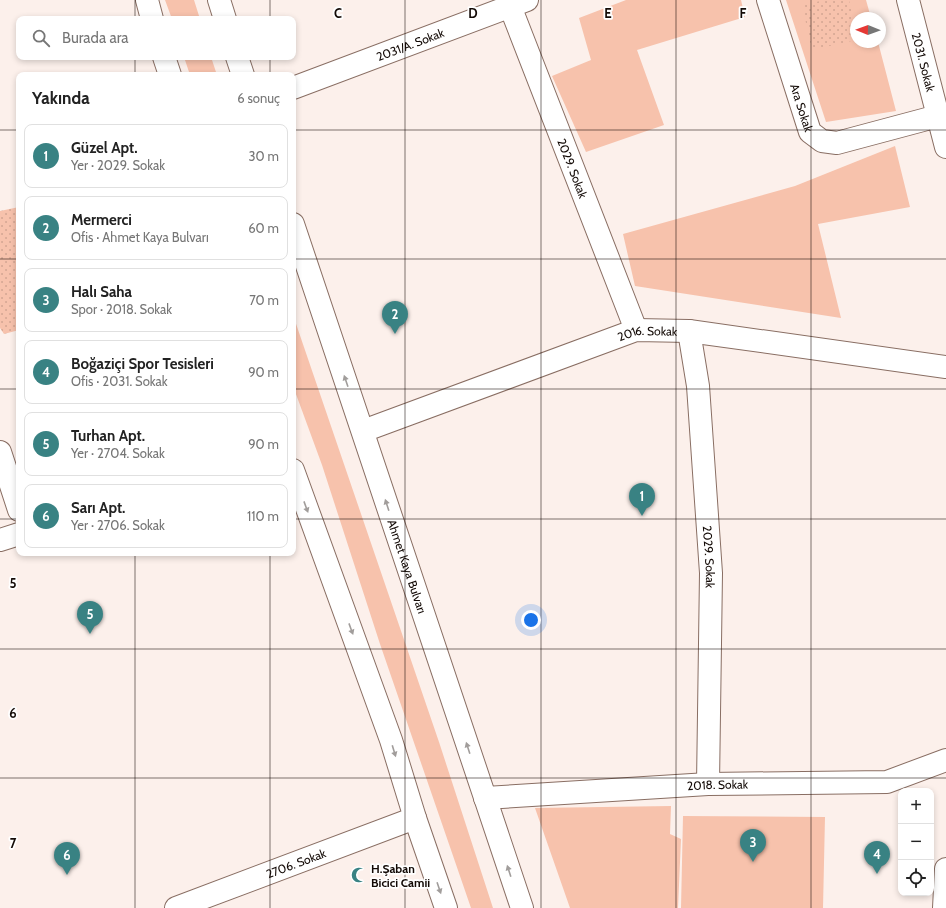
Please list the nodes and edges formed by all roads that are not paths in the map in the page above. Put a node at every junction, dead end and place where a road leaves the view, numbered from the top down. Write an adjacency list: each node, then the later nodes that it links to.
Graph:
1 (147, 0): 6 (street)
2 (219, 0): 7 (street)
3 (768, 0): 14 (street, Ara Sokak)
4 (908, 0): 12 (street, 2031. Sokak)
5 (518, 3): 13 (street, 2031/A. Sokak); 17 (street, 2029. Sokak)
6 (151, 16)
7 (224, 16)
8 (165, 60): 10 (street)
9 (238, 60): 11 (street)
10 (169, 72)
11 (242, 72)
12 (938, 78): 14 (street, 2031. Sokak)
13 (296, 87)
14 (938, 116): 15 (street, 2031. Sokak)
15 (946, 147)
16 (296, 233): 20 (street, Ahmet Kaya Bulvarı, one-way to 16)
17 (636, 330): 18 (street, 2016. Sokak); 20 (street, 2016. Sokak)
18 (689, 331): 19 (street, 2016. Sokak); 27 (street, 2029. Sokak)
19 (946, 367)
20 (363, 431): 28 (street, Ahmet Kaya Bulvarı, one-way to 20)
21 (0, 452): 23 (street)
22 (296, 478): 29 (street, one-way to 29)
23 (16, 501)
24 (16, 535): 25 (street)
25 (0, 540)
26 (946, 760): 27 (street, 2018. Sokak)
27 (708, 784): 28 (street, 2018. Sokak)
28 (485, 798): 33 (street, Ahmet Kaya Bulvarı, one-way to 28)
29 (415, 818): 31 (street, 2706. Sokak); 32 (street, one-way to 32)
30 (946, 869): 34 (street)
31 (176, 908)
32 (446, 908)
33 (522, 908)
34 (944, 908)

